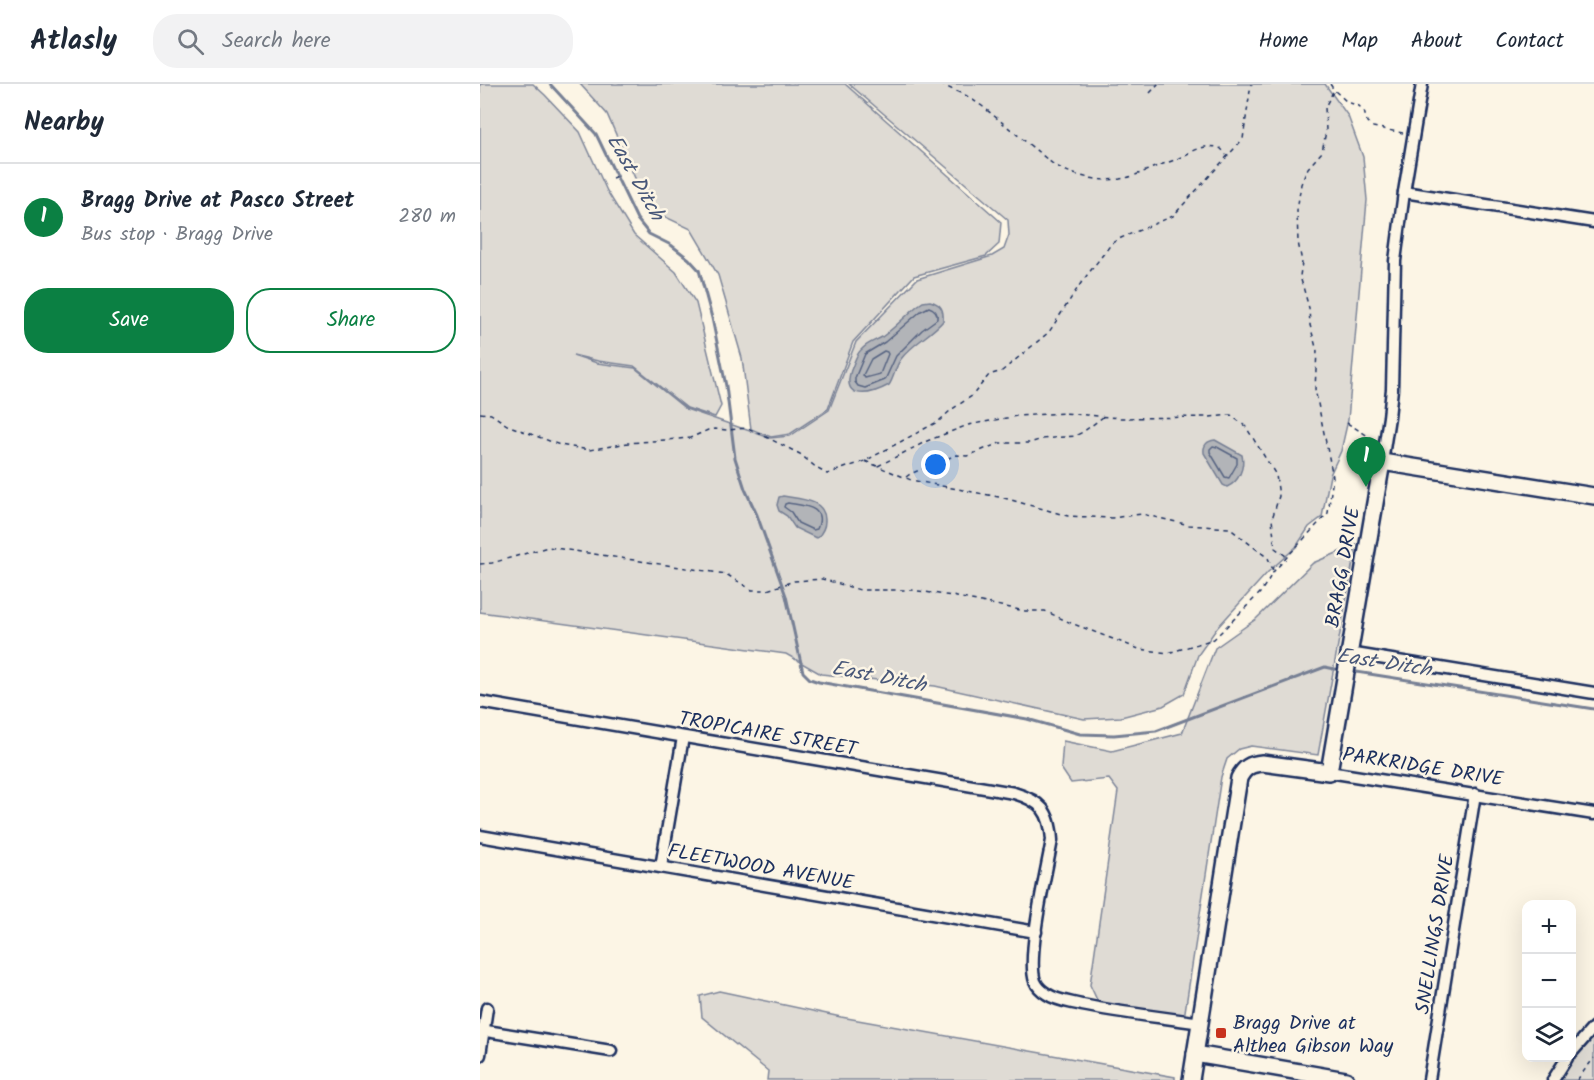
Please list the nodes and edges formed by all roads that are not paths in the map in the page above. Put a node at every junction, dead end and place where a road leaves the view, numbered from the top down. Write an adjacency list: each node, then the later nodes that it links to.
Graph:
1 (1422, 84): 2 (street, BRAGG DRIVE)
2 (1404, 192): 3 (street); 4 (street, BRAGG DRIVE)
3 (1594, 222)
4 (1382, 462): 5 (street); 6 (street, BRAGG DRIVE)
5 (1594, 496)
6 (1348, 658): 7 (street); 10 (street, BRAGG DRIVE)
7 (1594, 693)
8 (480, 702): 9 (street, TROPICAIRE STREET)
9 (683, 737): 14 (street); 15 (street, TROPICAIRE STREET)
10 (1329, 772): 11 (street, PARKRIDGE DRIVE); 17 (street, PARKRIDGE DRIVE)
11 (1475, 794): 12 (street, PARKRIDGE DRIVE); 27 (street, SNELLINGS DRIVE)
12 (1594, 814)
13 (480, 836): 14 (street, FLEETWOOD AVENUE)
14 (661, 867): 15 (street, FLEETWOOD AVENUE)
15 (1036, 932): 17 (street)
16 (488, 1008): 19 (street)
17 (1200, 1023): 22 (street)
18 (1594, 1027): 20 (street)
19 (482, 1030): 21 (street); 23 (street)
20 (1576, 1047)
21 (611, 1051)
22 (1195, 1054): 25 (street); 26 (street)
23 (480, 1055)
24 (1564, 1062): 28 (street)
25 (1191, 1080)
26 (1346, 1080)
27 (1429, 1080)
28 (1553, 1080)

